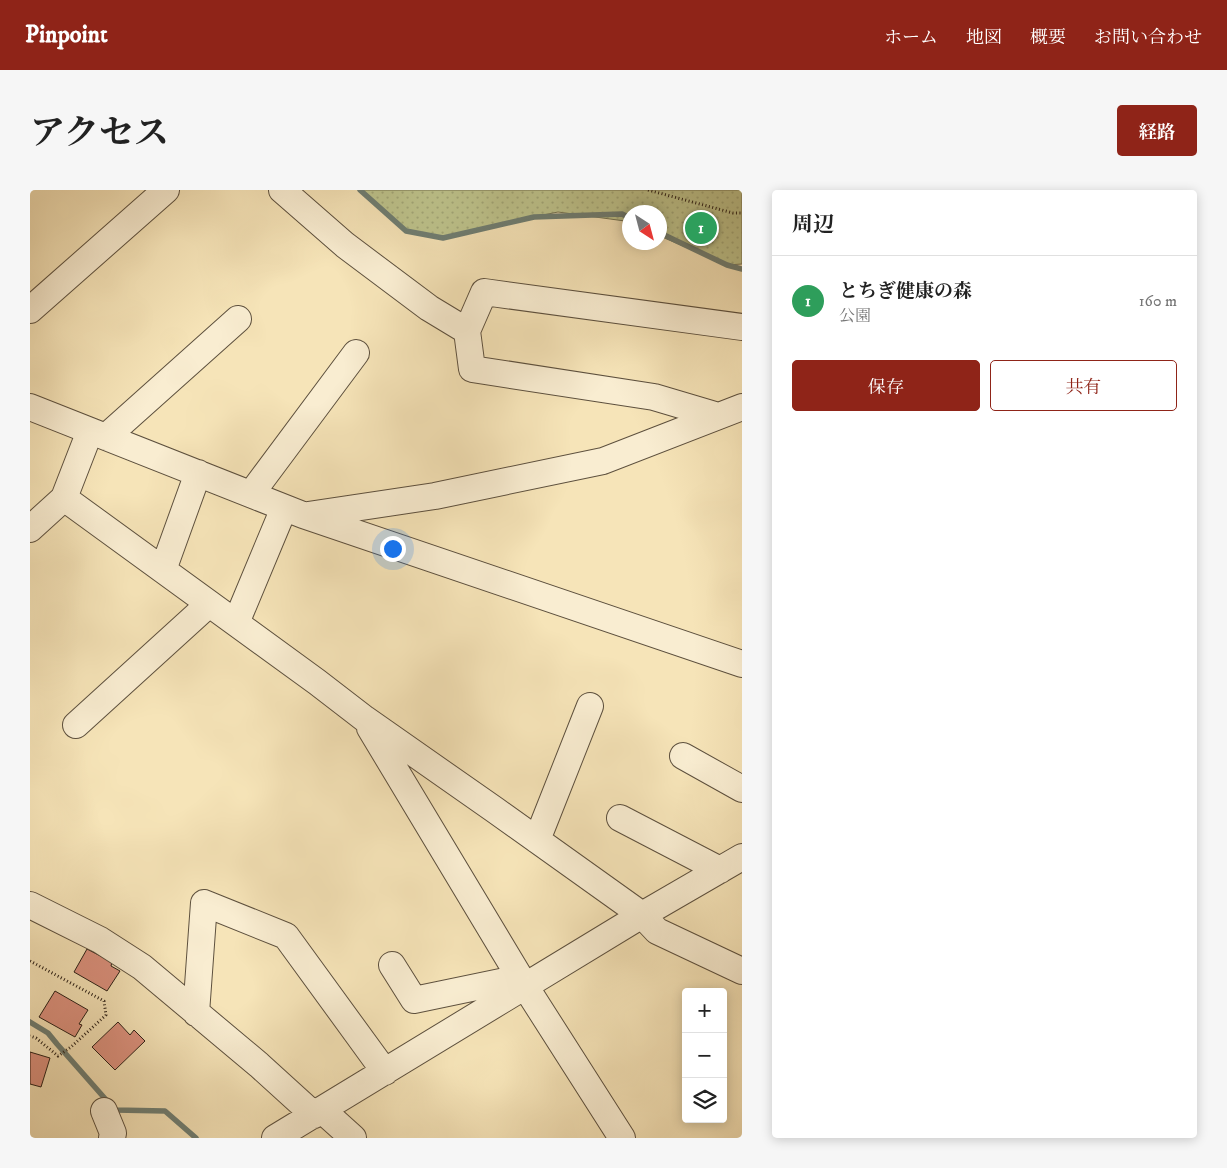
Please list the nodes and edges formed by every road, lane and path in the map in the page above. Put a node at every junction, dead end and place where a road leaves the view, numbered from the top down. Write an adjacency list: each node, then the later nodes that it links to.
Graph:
1 (166, 190): 5 (street)
2 (282, 190): 8 (street)
3 (648, 190): 4 (path)
4 (742, 213)
5 (30, 310)
6 (238, 318): 13 (street)
7 (742, 327): 8 (street)
8 (467, 331): 12 (street)
9 (356, 353): 15 (street)
10 (30, 407): 13 (street)
11 (742, 407): 12 (street)
12 (718, 416): 17 (street)
13 (98, 434): 14 (street); 16 (street)
14 (198, 473): 15 (street); 19 (street)
15 (251, 494): 17 (street)
16 (64, 498): 18 (street); 19 (street)
17 (294, 511): 21 (street); 22 (street)
18 (30, 529)
19 (163, 570): 20 (street)
20 (209, 604): 21 (street); 25 (street)
21 (236, 623): 24 (street)
22 (742, 664)
23 (590, 706): 29 (street)
24 (364, 719): 29 (street); 36 (street)
25 (76, 725)
26 (683, 756): 27 (street)
27 (742, 788)
28 (620, 818): 30 (street)
29 (537, 840): 32 (street)
30 (731, 864): 32 (street)
31 (30, 904): 37 (street)
32 (642, 915): 35 (street); 36 (street)
33 (30, 961): 38 (path)
34 (392, 965): 36 (street)
35 (742, 971)
36 (522, 982): 39 (street); 45 (street)
37 (196, 1013): 39 (street); 41 (street)
38 (30, 1036)
39 (384, 1072): 41 (street)
40 (104, 1111): 42 (street)
41 (318, 1112): 43 (street); 44 (street)
42 (112, 1138)
43 (275, 1138)
44 (353, 1138)
45 (622, 1138)

